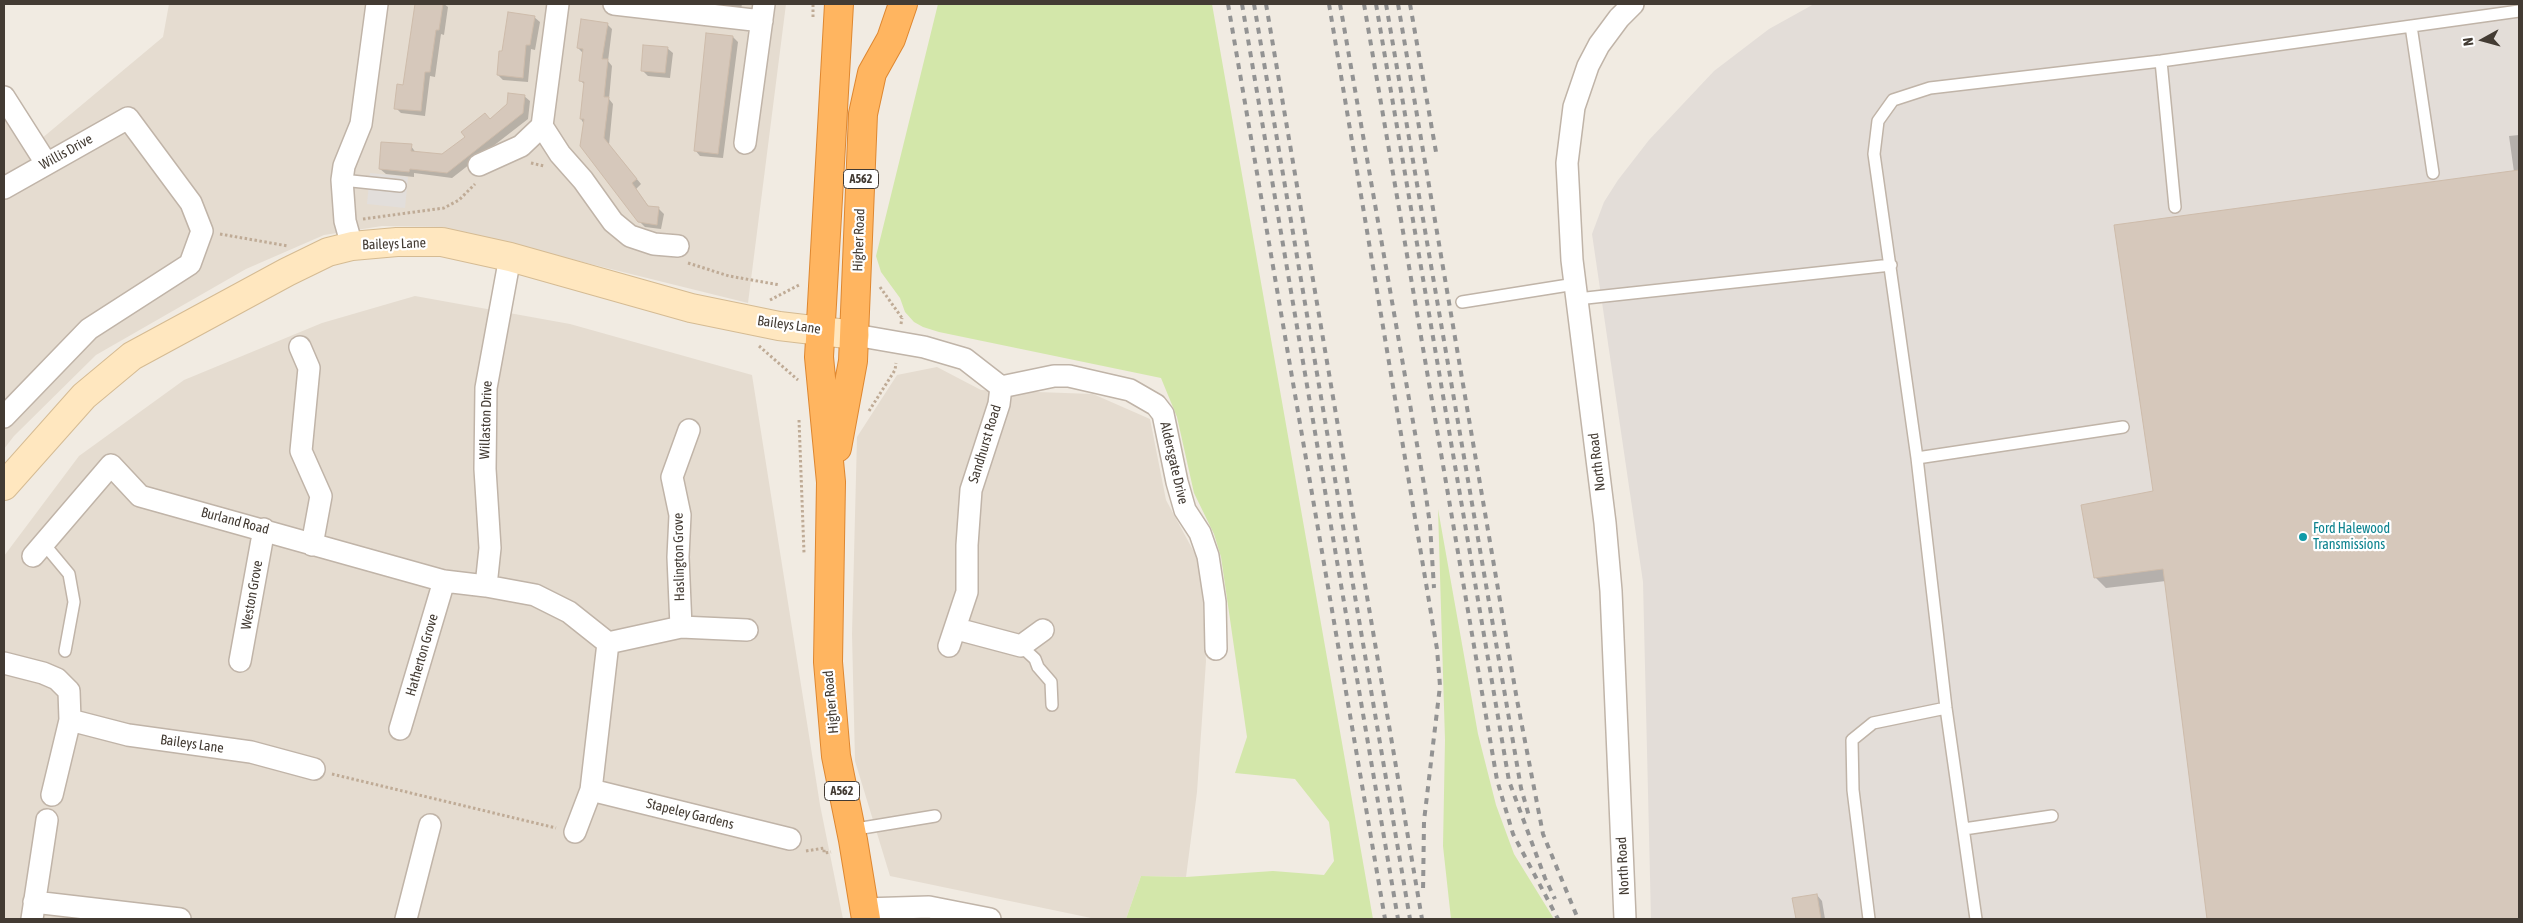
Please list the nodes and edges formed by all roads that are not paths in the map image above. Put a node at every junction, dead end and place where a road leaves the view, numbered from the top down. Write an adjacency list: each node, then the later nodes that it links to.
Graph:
1 (377, 4): 17 (street)
2 (558, 4): 12 (street)
3 (614, 4): 8 (street)
4 (839, 4): 27 (highway, Higher Road / A562)
5 (904, 4): 28 (highway, Higher Road / A562)
6 (1626, 11): 25 (street, North Road)
7 (2519, 11): 9 (lane)
8 (763, 12): 13 (street)
9 (2411, 26): 10 (lane); 16 (lane)
10 (2161, 61): 20 (lane); 24 (lane)
11 (4, 97): 14 (street)
12 (542, 126): 15 (street); 22 (street)
13 (745, 144)
14 (46, 163): 19 (street, Willis Drive); 31 (street, Willis Drive)
15 (479, 173)
16 (2433, 173)
17 (342, 180): 18 (lane); 21 (street)
18 (400, 186)
19 (4, 188)
20 (2175, 207)
21 (352, 246): 23 (street, Baileys Lane); 36 (street, Baileys Lane)
22 (678, 253)
23 (510, 257): 27 (street, Baileys Lane); 41 (street, Willaston Drive)
24 (1891, 265): 25 (lane); 34 (lane)
25 (1576, 292): 26 (lane); 71 (street, North Road)
26 (1462, 302)
27 (820, 330): 28 (street, Baileys Lane); 35 (highway, Higher Road / A562)
28 (855, 335): 30 (street, Sandhurst Road); 35 (highway, Higher Road / A562)
29 (300, 347): 38 (street)
30 (1001, 387): 46 (street, Sandhurst Road); 47 (street, Aldersgate Drive)
31 (4, 417)
32 (2123, 427): 34 (lane)
33 (689, 430): 42 (street, Haslington Grove)
34 (1918, 458): 52 (lane)
35 (831, 482): 65 (highway, Higher Road / A562)
36 (4, 486)
37 (264, 529): 38 (street, Burland Road); 39 (street, Burland Road); 49 (street, Weston Grove)
38 (312, 544): 40 (street, Burland Road)
39 (38, 550): 48 (lane)
40 (444, 581): 41 (street, Burland Road); 54 (street, Hatherton Grove)
41 (486, 586): 45 (street, Burland Road)
42 (681, 627): 43 (street); 45 (street)
43 (747, 630)
44 (1043, 630): 46 (street)
45 (608, 642): 56 (street)
46 (1021, 646): 51 (lane)
47 (1216, 649)
48 (65, 651)
49 (240, 661)
50 (4, 663): 53 (street)
51 (1052, 705)
52 (1946, 708): 62 (lane); 72 (lane)
53 (70, 720): 55 (street, Baileys Lane); 57 (street)
54 (400, 729)
55 (314, 770)
56 (591, 790): 63 (street); 64 (street, Stapeley Gardens)
57 (52, 795)
58 (935, 816): 65 (lane)
59 (2052, 816): 62 (lane)
60 (47, 820): 66 (street)
61 (430, 826): 69 (street)
62 (1964, 829): 73 (lane)
63 (574, 832)
64 (790, 838)
65 (837, 843): 67 (highway, Higher Road / A562)
66 (33, 910): 68 (street)
67 (865, 914): 70 (street)
68 (180, 919)
69 (406, 919)
70 (990, 919)
71 (1625, 919)
72 (1869, 919)
73 (1976, 919)

